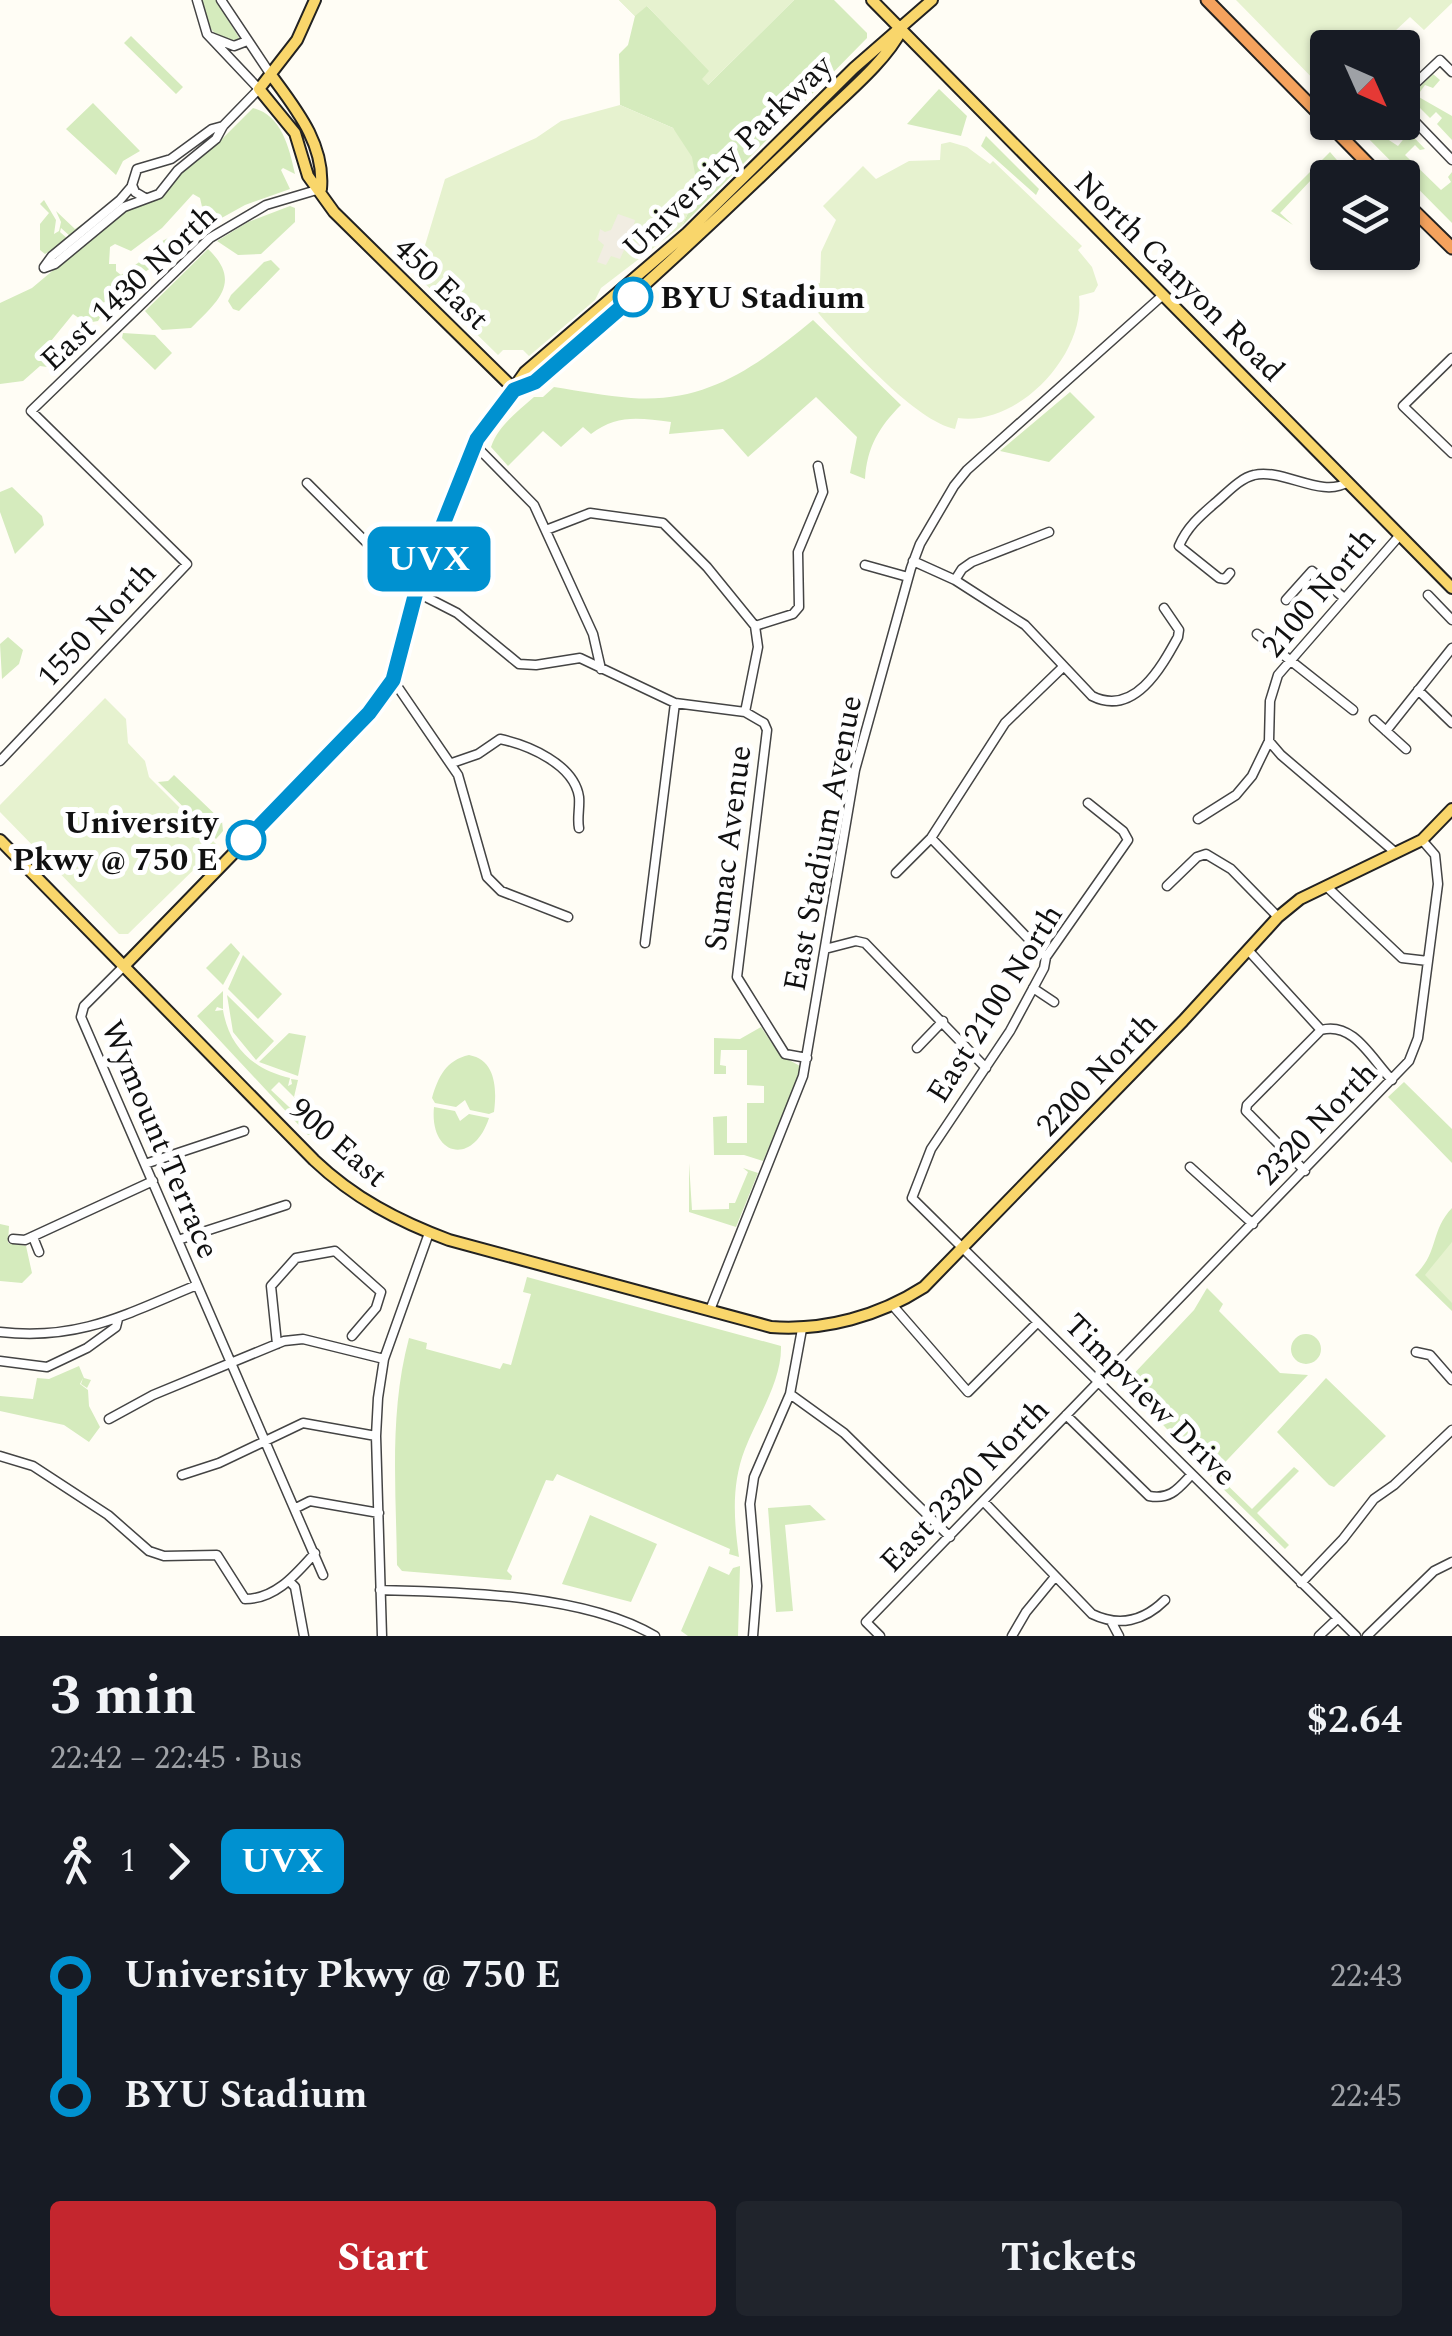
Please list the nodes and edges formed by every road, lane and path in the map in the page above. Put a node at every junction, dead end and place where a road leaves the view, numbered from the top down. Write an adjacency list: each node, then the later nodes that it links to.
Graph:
1 (197, 0): 8 (street)
2 (221, 0): 9 (street)
3 (315, 0): 11 (main road)
4 (872, 0): 7 (main road, North Canyon Road)
5 (932, 0): 7 (main road, University Parkway)
6 (1207, 0): 17 (highway)
7 (902, 28): 27 (main road, North Canyon Road); 29 (main road, University Parkway); 29 (main road, University Parkway)
8 (207, 34): 9 (street); 13 (street)
9 (247, 40): 11 (street)
10 (1452, 72): 12 (street)
11 (272, 75): 13 (main road); 23 (main road)
12 (1420, 79)
13 (259, 89): 14 (street); 23 (main road, 450 East)
14 (223, 126): 16 (street); 19 (street)
15 (1420, 127): 18 (street)
16 (200, 137): 19 (street); 20 (street)
17 (1364, 160)
18 (1452, 160)
19 (184, 164): 22 (street)
20 (150, 165): 21 (street); 22 (street)
21 (132, 186): 24 (street); 24 (street)
22 (164, 186): 24 (street)
23 (321, 190): 29 (main road, 450 East); 39 (street, East 1430 North)
24 (150, 198)
25 (1420, 216): 26 (highway)
26 (1452, 248)
27 (1163, 295): 33 (main road, North Canyon Road); 38 (street, East Stadium Avenue)
28 (1452, 358): 31 (street)
29 (514, 390): 30 (main road, University Parkway)
30 (474, 444): 35 (street); 45 (main road, University Parkway)
31 (1452, 454)
32 (818, 466): 51 (street)
33 (1348, 482): 37 (main road, North Canyon Road); 41 (street)
34 (307, 483): 45 (street)
35 (546, 530): 51 (street); 56 (street)
36 (1049, 532): 43 (street)
37 (1400, 535): 44 (main road, North Canyon Road); 47 (street, 2100 North)
38 (913, 561): 42 (street, East Stadium Avenue); 43 (street)
39 (187, 564): 67 (street, 1550 North)
40 (865, 565): 42 (street)
41 (1230, 573)
42 (908, 577): 83 (street, East Stadium Avenue)
43 (956, 580): 55 (street)
44 (1452, 588)
45 (416, 592): 56 (street); 57 (main road, University Parkway)
46 (1428, 596): 50 (street)
47 (1343, 597): 48 (street); 54 (street, 2100 North)
48 (1286, 600)
49 (1164, 608): 55 (street)
50 (1452, 620)
51 (755, 626): 61 (street, Sumac Avenue)
52 (1256, 634): 54 (street)
53 (1452, 648): 58 (street)
54 (1290, 658): 60 (street); 65 (street, 2100 North)
55 (1064, 668): 73 (street)
56 (601, 669): 59 (street)
57 (393, 680): 68 (street); 87 (main road, University Parkway)
58 (1418, 690): 63 (street); 64 (street)
59 (675, 703): 61 (street); 82 (street)
60 (1353, 710)
61 (745, 712): 94 (street, Sumac Avenue)
62 (1374, 720): 64 (street)
63 (1452, 723)
64 (1386, 731): 66 (street)
65 (1269, 741): 71 (street); 76 (street)
66 (1406, 749)
67 (0, 761)
68 (452, 764): 72 (street); 81 (street)
69 (1088, 803): 85 (street, East 2100 North)
70 (1452, 809): 75 (main road, 2200 North)
71 (1198, 820)
72 (578, 828)
73 (930, 838): 77 (street); 85 (street)
74 (0, 840): 87 (main road, 900 East)
75 (1422, 840): 76 (main road, 2200 North); 86 (street, 2320 North)
76 (1396, 853): 79 (main road, 2200 North)
77 (896, 873)
78 (1167, 886): 80 (street)
79 (1326, 886): 80 (main road, 2200 North); 86 (street)
80 (1278, 917): 84 (main road, 2200 North)
81 (568, 918)
82 (645, 944)
83 (825, 949): 91 (street); 94 (street, East Stadium Avenue)
84 (1248, 950): 92 (street); 109 (main road, 2200 North)
85 (1046, 957): 88 (street, East 2100 North)
86 (1428, 961): 96 (street, 2320 North)
87 (125, 965): 90 (street, University Parkway); 105 (main road, 900 East)
88 (1033, 988): 89 (street); 95 (street, East 2100 North)
89 (1054, 1002)
90 (81, 1012): 98 (street, Wymount Terrace)
91 (943, 1021): 93 (street); 95 (street)
92 (1321, 1030): 96 (street); 100 (street)
93 (917, 1048)
94 (807, 1058): 115 (street, East Stadium Avenue)
95 (986, 1068): 102 (street, East 2100 North)
96 (1392, 1080): 100 (street, 2320 North)
97 (244, 1131): 98 (street)
98 (145, 1164): 101 (street, Wymount Terrace)
99 (1190, 1166): 104 (street)
100 (1305, 1171): 104 (street, 2320 North)
101 (153, 1181): 106 (street); 108 (street, Wymount Terrace)
102 (912, 1198): 109 (street, Timpview Drive)
103 (286, 1205): 108 (street)
104 (1253, 1224): 127 (street, 2320 North)
105 (429, 1233): 114 (street); 115 (main road, 900 East)
106 (33, 1237): 107 (street); 110 (street)
107 (13, 1239)
108 (178, 1240): 111 (street, Wymount Terrace)
109 (961, 1249): 113 (main road, 2200 North); 117 (street, Timpview Drive)
110 (39, 1252)
111 (197, 1285): 116 (street, Wymount Terrace); 125 (street, Wymount Terrace)
112 (378, 1304): 114 (street); 120 (street); 121 (street)
113 (894, 1307): 117 (street); 118 (main road, 2200 North)
114 (399, 1309): 123 (street)
115 (710, 1310): 118 (main road, 900 East)
116 (118, 1319): 119 (street, Wymount Terrace); 124 (street, Wymount Terrace)
117 (1037, 1323): 127 (street, Timpview Drive)
118 (802, 1329): 128 (street)
119 (0, 1332)
120 (352, 1336)
121 (277, 1344): 123 (street); 125 (street)
122 (1416, 1352): 126 (street)
123 (384, 1359): 132 (street)
124 (0, 1361)
125 (233, 1362): 130 (street); 133 (street, Wymount Terrace)
126 (1452, 1380)
127 (1098, 1382): 129 (street, East 2320 North); 136 (street, Timpview Drive)
128 (790, 1394): 140 (street); 154 (street)
129 (1066, 1415): 136 (street); 137 (street, East 2320 North)
130 (109, 1419)
131 (1452, 1430): 146 (street)
132 (376, 1436): 133 (street); 139 (street)
133 (267, 1441): 135 (street); 138 (street, Wymount Terrace)
134 (0, 1456): 145 (street)
135 (182, 1475)
136 (1192, 1475): 146 (street, Timpview Drive)
137 (984, 1502): 140 (street, East 2320 North); 144 (street)
138 (296, 1508): 139 (street); 141 (street, Wymount Terrace)
139 (379, 1513): 147 (street)
140 (950, 1537): 155 (street, East 2320 North)
141 (316, 1553): 143 (street, Wymount Terrace); 145 (street)
142 (1452, 1562): 160 (street)
143 (324, 1575)
144 (1054, 1578): 150 (street); 156 (street)
145 (290, 1581): 151 (street)
146 (1301, 1582): 149 (street, Timpview Drive)
147 (380, 1590): 152 (street); 153 (street)
148 (1165, 1600): 150 (street)
149 (1338, 1618): 158 (street); 159 (street, Timpview Drive)
150 (1111, 1621): 157 (street)
151 (304, 1636)
152 (382, 1636)
153 (655, 1636)
154 (753, 1636)
155 (880, 1636)
156 (1012, 1636)
157 (1119, 1636)
158 (1319, 1636)
159 (1356, 1636)
160 (1367, 1636)

